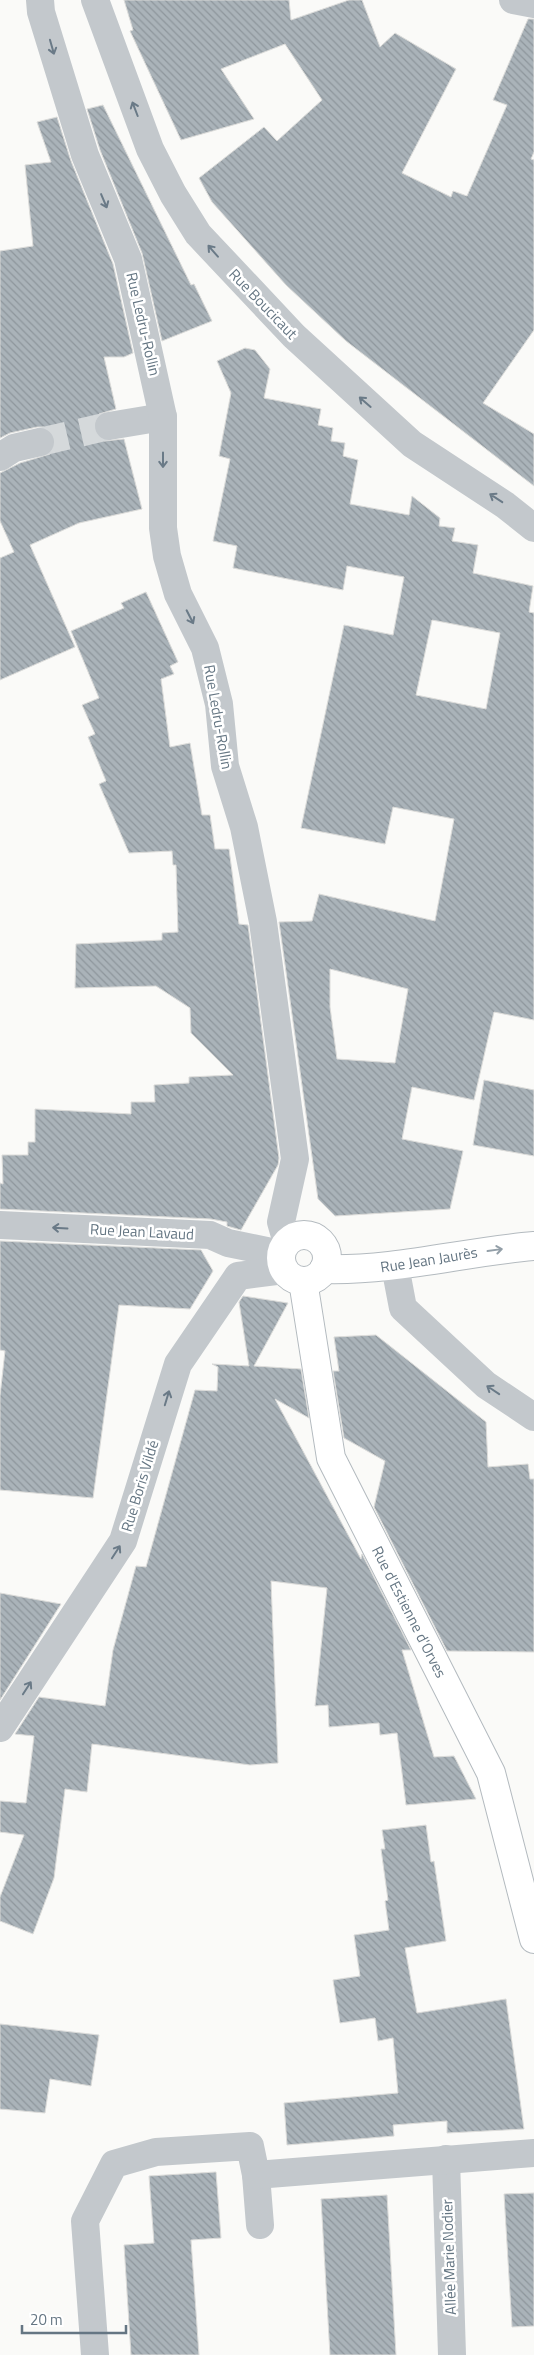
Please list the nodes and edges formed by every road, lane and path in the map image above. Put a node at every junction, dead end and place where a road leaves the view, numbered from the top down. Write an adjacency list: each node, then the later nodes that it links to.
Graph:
1 (40, 0): 5 (street, Rue Ledru-Rollin, one-way to 5)
2 (95, 0): 9 (street, Rue Boucicaut, one-way to 2)
3 (513, 0): 4 (street)
4 (534, 4)
5 (163, 417): 6 (street); 13 (street, Rue Ledru-Rollin, one-way to 13)
6 (109, 426)
7 (40, 442): 8 (street)
8 (0, 457)
9 (534, 528)
10 (0, 1225): 11 (street, Rue Jean Lavaud, one-way to 10)
11 (228, 1243): 13 (street, Rue Jean Lavaud); 15 (street)
12 (534, 1246): 14 (main road, Rue Jean Jaurès, one-way to 12)
13 (296, 1264): 14 (main road, Rue Jean Jaurès); 15 (street); 18 (main road, Rue d'Estienne d'Orves)
14 (395, 1266): 16 (street, one-way to 14)
15 (238, 1276): 17 (street, Rue Boris Vildé, one-way to 15)
16 (534, 1416)
17 (0, 1728)
18 (534, 1939)
19 (534, 2153): 20 (street)
20 (446, 2159): 21 (street); 24 (street, Allée Marie Nodier)
21 (256, 2175): 22 (street); 23 (street)
22 (260, 2225)
23 (95, 2355)
24 (452, 2355)

